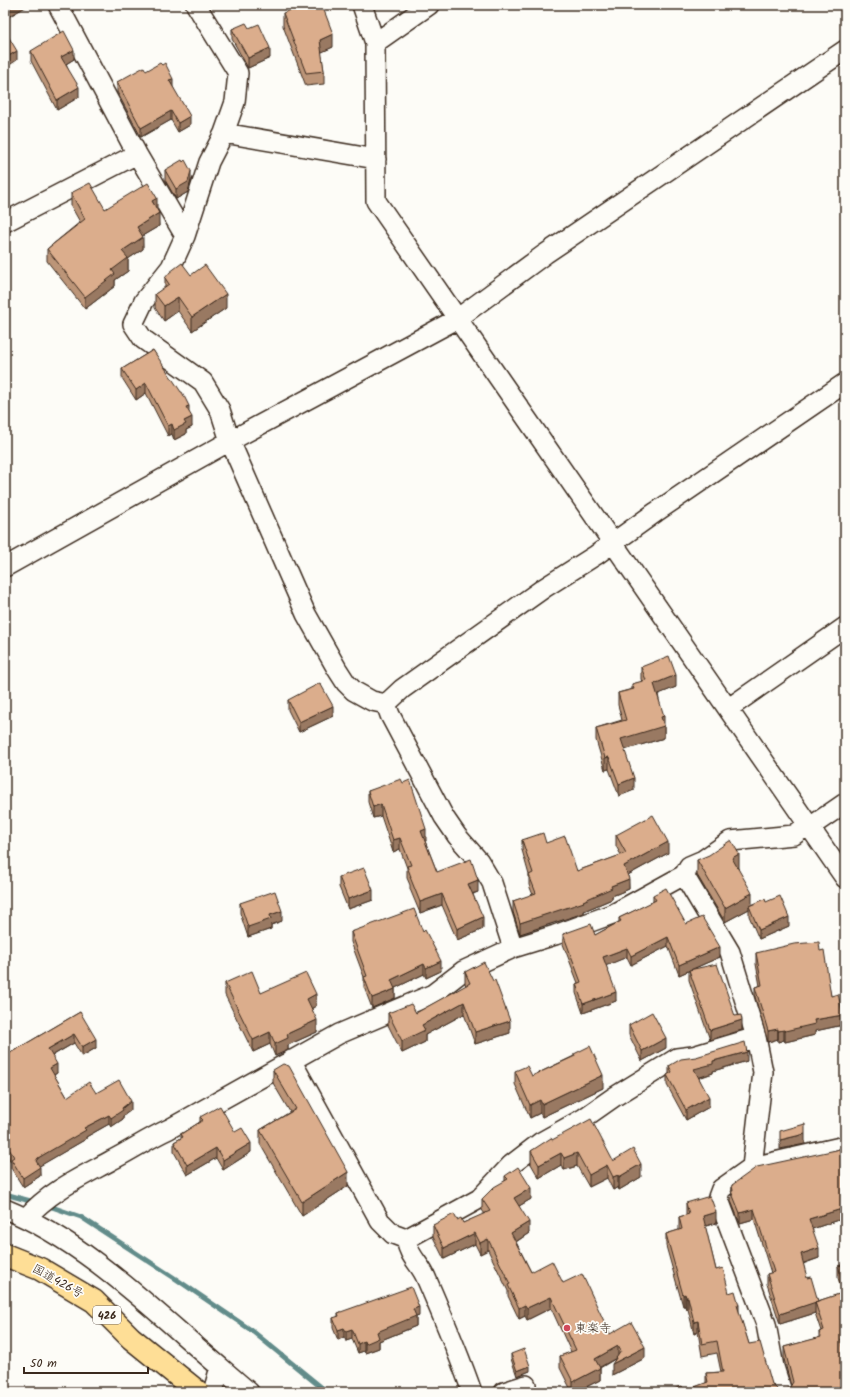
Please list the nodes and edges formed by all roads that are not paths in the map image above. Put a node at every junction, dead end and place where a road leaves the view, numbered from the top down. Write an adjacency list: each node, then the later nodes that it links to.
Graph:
1 (58, 5): 8 (street)
2 (196, 5): 7 (street)
3 (362, 5): 5 (street)
4 (429, 5): 5 (street)
5 (375, 43): 9 (street)
6 (845, 50): 12 (street)
7 (224, 132): 9 (street); 11 (street)
8 (137, 154): 10 (street); 11 (street)
9 (376, 159): 12 (street)
10 (5, 222)
11 (185, 236): 14 (street)
12 (457, 319): 14 (street); 15 (street)
13 (845, 383): 15 (street)
14 (230, 441): 16 (street); 18 (street)
15 (614, 543): 18 (street); 19 (street)
16 (5, 567)
17 (845, 627): 19 (street)
18 (386, 704): 24 (street)
19 (729, 708): 21 (street)
20 (845, 803): 21 (street)
21 (809, 826): 22 (street); 23 (street)
22 (684, 876): 24 (street); 25 (street)
23 (845, 878)
24 (513, 948): 26 (street)
25 (756, 1037): 28 (street); 31 (street)
26 (291, 1060): 30 (street); 31 (street)
27 (845, 1146): 28 (street)
28 (752, 1167): 40 (street)
29 (5, 1209): 30 (street)
30 (26, 1218): 33 (street)
31 (406, 1238): 38 (street)
32 (5, 1255): 35 (highway, 国道426号 / 426)
33 (220, 1368): 36 (street); 37 (street)
34 (526, 1385): 39 (street)
35 (198, 1392)
36 (212, 1392)
37 (249, 1392)
38 (472, 1392)
39 (504, 1392)
40 (782, 1392)

